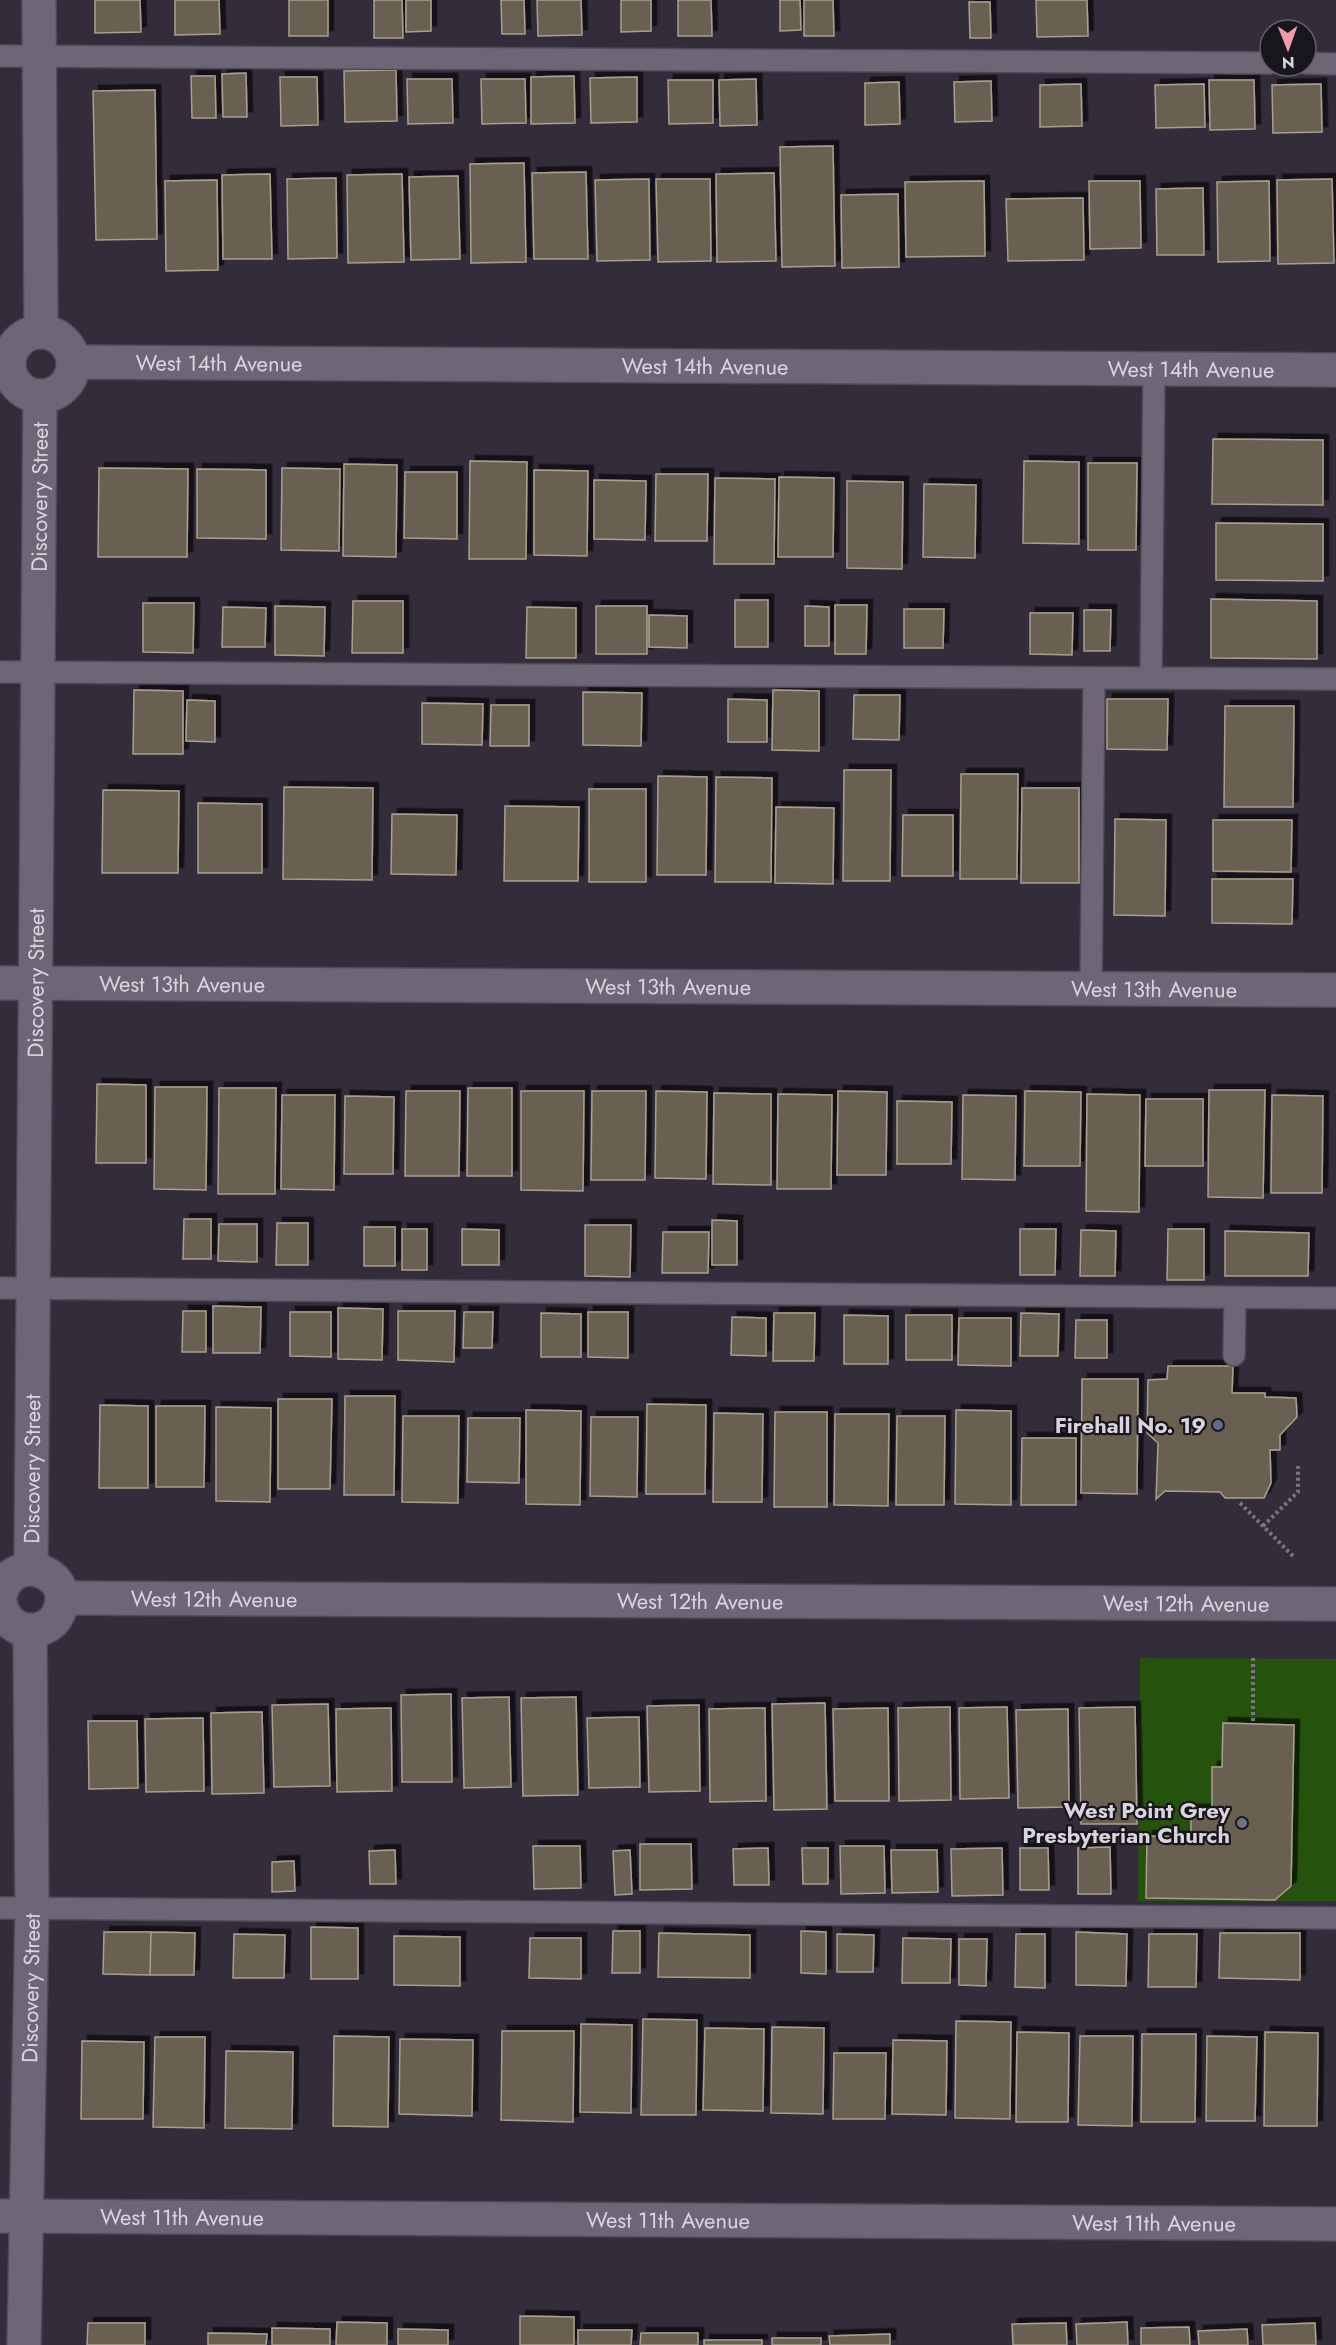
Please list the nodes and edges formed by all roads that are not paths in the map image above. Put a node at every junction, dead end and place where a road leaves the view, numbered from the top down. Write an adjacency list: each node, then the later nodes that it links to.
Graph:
1 (39, 0): 3 (street)
2 (0, 56): 3 (lane)
3 (40, 56): 4 (lane); 7 (street)
4 (1258, 63)
5 (1318, 63): 6 (lane)
6 (1336, 63)
7 (41, 332): 8 (street); 9 (street)
8 (4, 361): 12 (street)
9 (73, 362): 10 (street, West 14th Avenue); 12 (street)
10 (1154, 369): 11 (street, West 14th Avenue); 16 (lane)
11 (1336, 370)
12 (40, 396): 14 (street, Discovery Street)
13 (0, 672): 14 (lane)
14 (38, 672): 15 (lane); 19 (street, Discovery Street)
15 (1094, 678): 16 (lane); 20 (lane)
16 (1151, 678): 17 (lane)
17 (1336, 679)
18 (0, 983): 19 (street, West 13th Avenue)
19 (35, 983): 20 (street, West 13th Avenue); 23 (street, Discovery Street)
20 (1091, 988): 21 (street, West 13th Avenue)
21 (1336, 990)
22 (0, 1288): 23 (lane)
23 (33, 1288): 24 (lane); 27 (street, Discovery Street)
24 (1235, 1297): 25 (lane); 26 (lane)
25 (1336, 1298)
26 (1234, 1355)
27 (31, 1568): 28 (street); 29 (street)
28 (0, 1596)
29 (62, 1598): 31 (street, West 12th Avenue); 32 (street)
30 (0, 1602): 32 (street)
31 (1336, 1604)
32 (30, 1630): 33 (street, Discovery Street)
33 (16, 1909): 34 (lane); 35 (street, Discovery Street)
34 (1336, 1918)
35 (13, 2216): 36 (street, West 11th Avenue); 37 (street, Discovery Street)
36 (1336, 2224)
37 (24, 2345)

